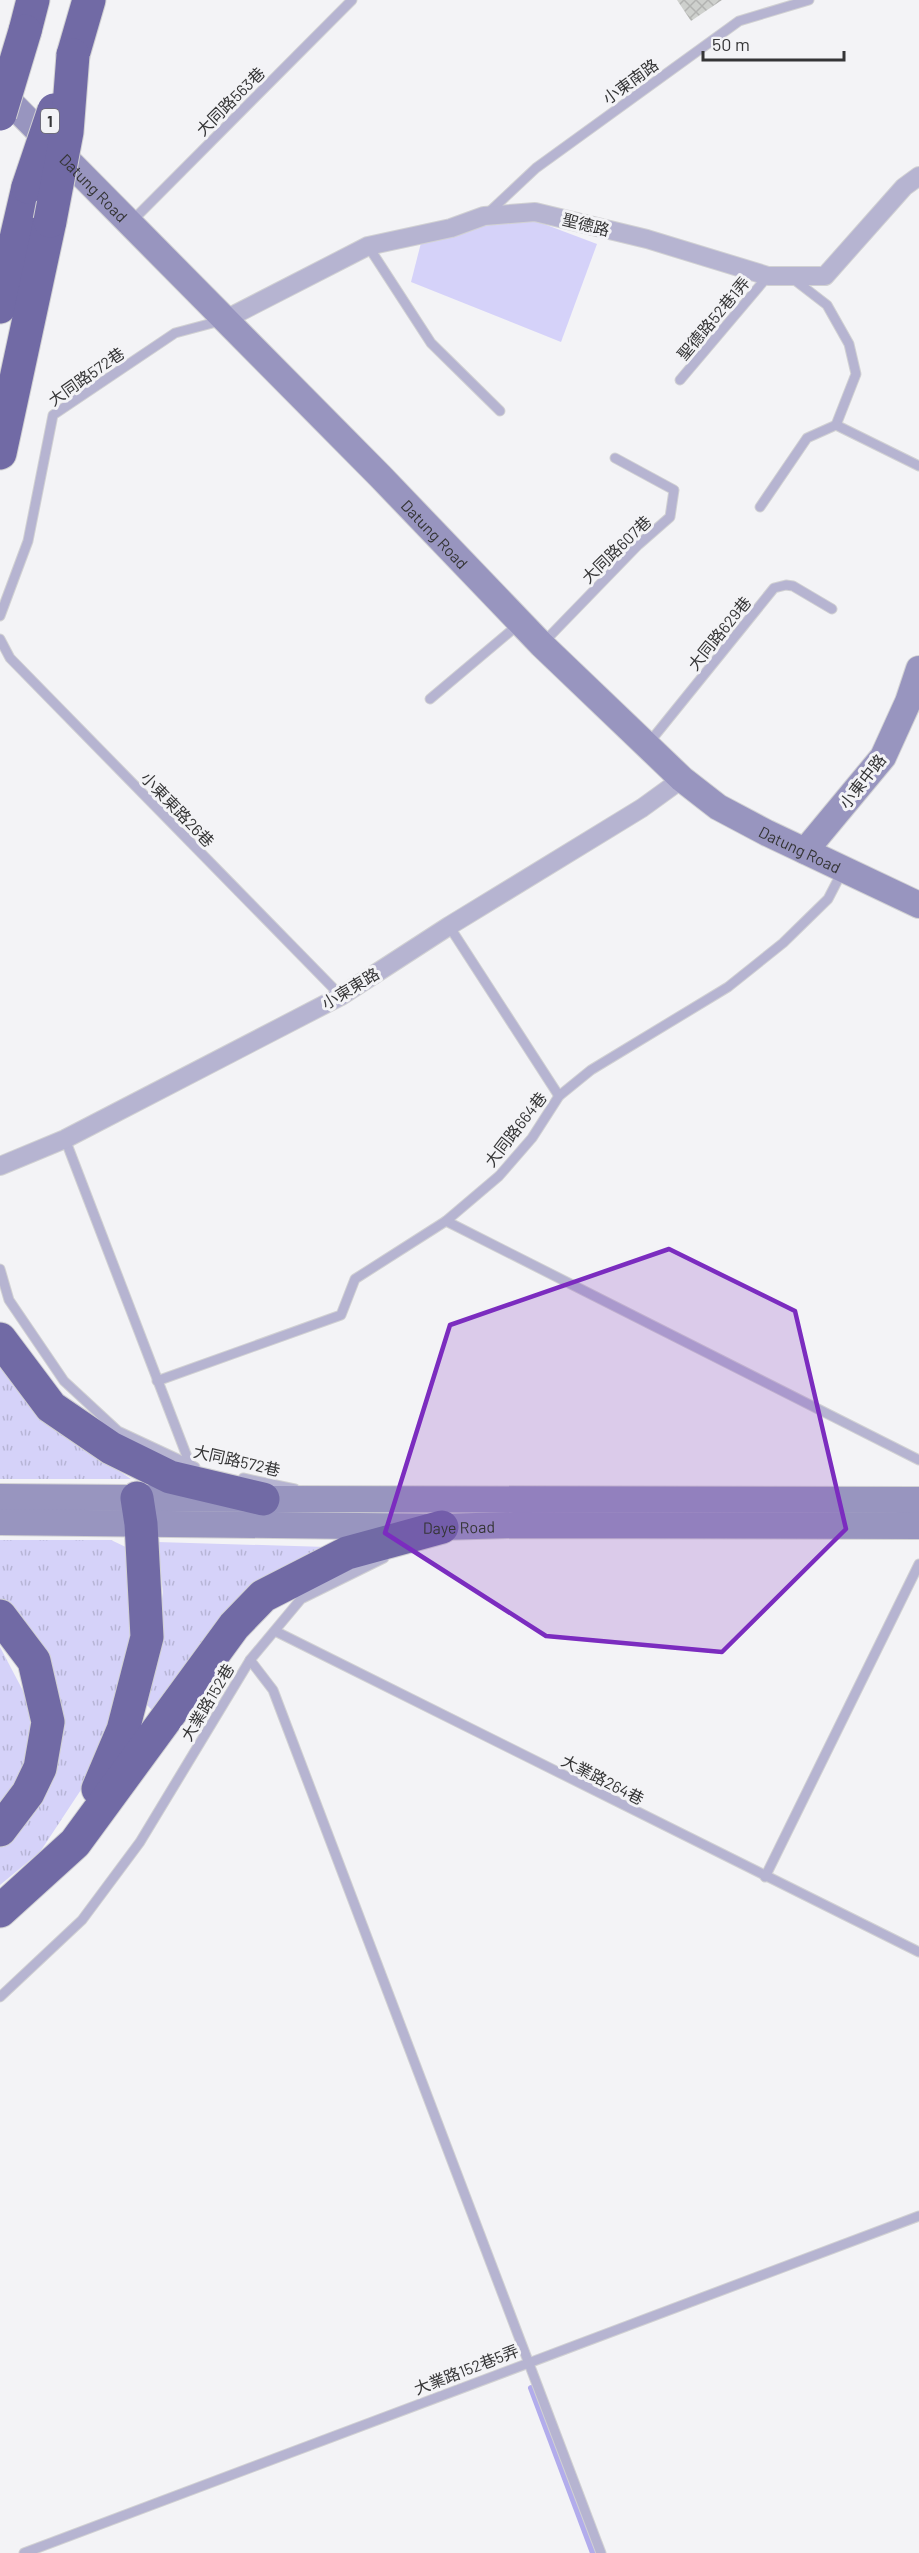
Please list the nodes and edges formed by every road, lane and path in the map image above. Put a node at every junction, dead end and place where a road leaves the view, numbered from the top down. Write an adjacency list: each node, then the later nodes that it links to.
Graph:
1 (33, 0): 7 (highway, bridge)
2 (89, 0): 5 (highway, 1)
3 (352, 0): 10 (lane, 大同路563巷)
4 (809, 0): 9 (lane, 小東南路)
5 (73, 55): 14 (highway, 1, bridge); 19 (highway, bridge)
6 (0, 92): 10 (main road, Datung Road)
7 (0, 114)
8 (919, 176): 13 (street, 聖德路)
9 (484, 216): 11 (street, 聖德路); 12 (street, 聖德路)
10 (130, 223): 15 (main road, Datung Road)
11 (368, 246): 15 (street, 聖德路); 17 (lane)
12 (768, 276): 13 (street, 聖德路); 16 (lane, 聖德路52巷1弄)
13 (790, 276): 18 (lane)
14 (0, 307)
15 (226, 319): 24 (lane, 大同路572巷); 25 (main road, Datung Road)
16 (680, 380)
17 (500, 411)
18 (836, 425): 21 (lane); 22 (lane)
19 (0, 453)
20 (615, 459): 27 (lane, 大同路607巷)
21 (919, 466)
22 (760, 507)
23 (832, 609): 31 (lane, 大同路629巷)
24 (0, 616)
25 (520, 622): 27 (main road, Datung Road); 29 (lane)
26 (0, 639): 37 (lane, 小東東路26巷)
27 (542, 645): 31 (main road, Datung Road)
28 (919, 669): 30 (main road, 小東中路)
29 (430, 699)
30 (914, 707): 33 (main road, 小東中路)
31 (646, 746): 32 (main road, Datung Road)
32 (682, 779): 33 (main road, Datung Road); 36 (street, 小東東路)
33 (805, 851): 34 (main road, Datung Road)
34 (844, 868): 35 (main road, Datung Road); 38 (lane, 大同路664巷)
35 (919, 905)
36 (449, 926): 37 (street, 小東東路); 38 (lane)
37 (340, 996): 39 (street, 小東東路)
38 (560, 1096): 41 (lane, 大同路664巷)
39 (65, 1139): 40 (street, 小東東路); 44 (lane)
40 (0, 1166)
41 (446, 1221): 44 (lane, 大同路664巷); 45 (lane)
42 (0, 1269): 46 (lane, 大同路572巷)
43 (0, 1339): 51 (highway)
44 (157, 1381): 46 (lane)
45 (919, 1461)
46 (191, 1467): 47 (lane, 大同路572巷)
47 (203, 1469)
48 (238, 1476): 50 (lane, 大同路572巷)
49 (0, 1497): 53 (main road, Daye Road)
50 (342, 1499): 51 (main road, Daye Road); 52 (main road, Daye Road)
51 (263, 1500): 53 (main road, Daye Road)
52 (919, 1500)
53 (139, 1511): 54 (main road, Daye Road); 56 (main road, Daye Road); 63 (highway)
54 (0, 1522)
55 (919, 1526): 56 (main road, Daye Road)
56 (450, 1533): 63 (highway)
57 (393, 1553): 60 (lane, 大業路152巷)
58 (919, 1564): 64 (lane)
59 (0, 1616): 62 (highway)
60 (275, 1631): 61 (lane, 大業路152巷); 64 (lane, 大業路264巷)
61 (250, 1659): 67 (lane, 大業路152巷); 69 (lane)
62 (0, 1830)
63 (75, 1843): 65 (highway)
64 (765, 1877): 66 (lane, 大業路264巷)
65 (0, 1911)
66 (919, 1952)
67 (0, 1997)
68 (919, 2216): 69 (lane, 大業路152巷5弄)
69 (527, 2362): 70 (lane, 大業路152巷5弄); 71 (lane)
70 (24, 2553)
71 (602, 2553)

